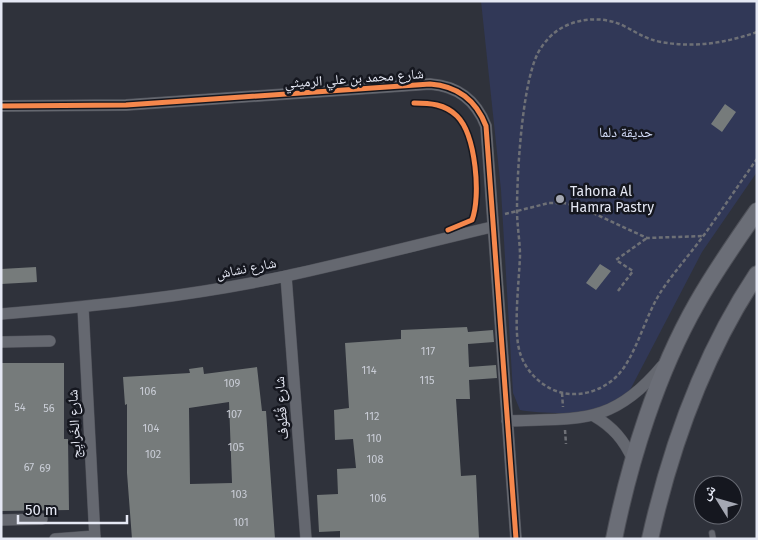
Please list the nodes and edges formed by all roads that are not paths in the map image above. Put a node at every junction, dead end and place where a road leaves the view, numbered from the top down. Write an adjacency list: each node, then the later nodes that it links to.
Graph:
1 (1, 106): 3 (street, شارع محمد بن علي الرميثي)
2 (757, 210): 10 (main road)
3 (492, 222): 5 (street, شارع نشاش); 12 (street, شارع محمد بن علي الرميثي)
4 (757, 274): 21 (main road)
5 (286, 276): 6 (street, شارع نشاش); 18 (street, شارع قُطُوف)
6 (83, 308): 7 (street, شارع نشاش); 16 (street, شارع الخَرايِج)
7 (1, 314)
8 (50, 341): 9 (street)
9 (1, 342)
10 (673, 354): 11 (street); 13 (main road)
11 (594, 416): 12 (street); 13 (street)
12 (507, 421): 19 (street, شارع محمد بن علي الرميثي)
13 (633, 460): 20 (main road)
14 (42, 519): 15 (street)
15 (1, 520)
16 (95, 537): 17 (street)
17 (55, 539)
18 (306, 539)
19 (516, 539)
20 (614, 539)
21 (650, 539)

